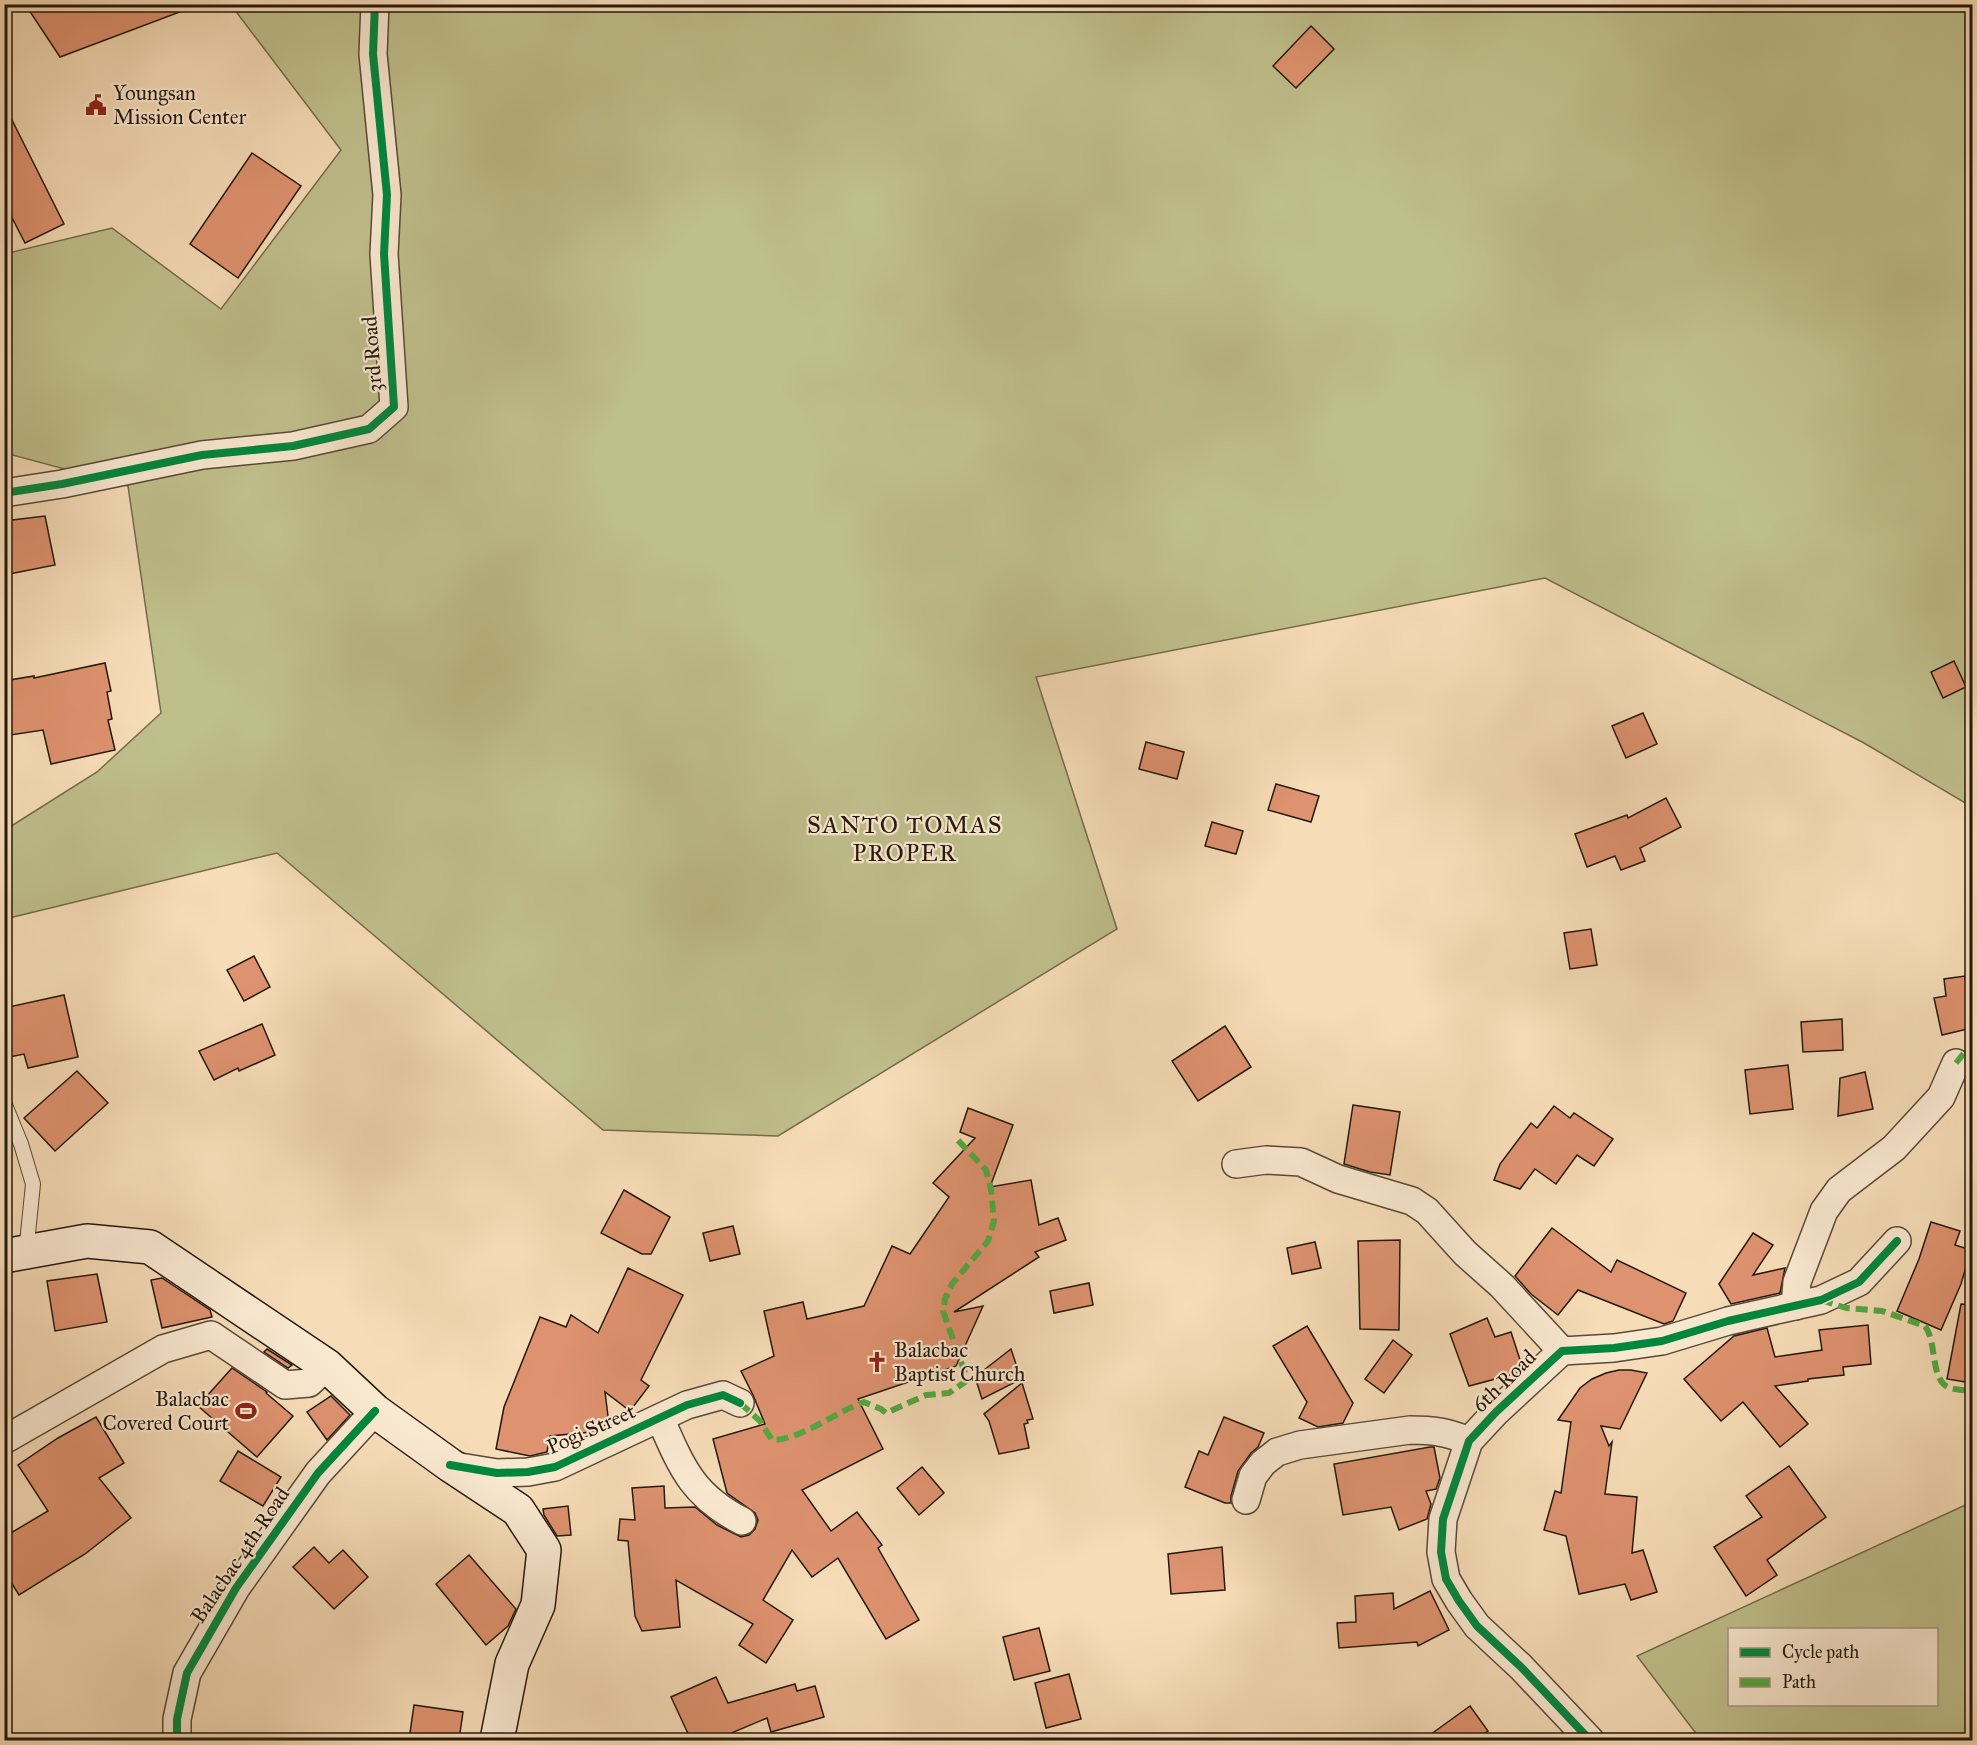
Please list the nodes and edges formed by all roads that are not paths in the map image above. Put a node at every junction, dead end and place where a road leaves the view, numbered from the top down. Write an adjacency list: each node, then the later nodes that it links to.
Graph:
1 (375, 4): 2 (street, 3rd Road)
2 (4, 493)
3 (1956, 1063): 8 (street)
4 (5, 1105): 7 (lane)
5 (1236, 1164): 9 (street)
6 (1897, 1241): 8 (street, 6th Road)
7 (15, 1255): 10 (main road)
8 (1795, 1306): 9 (street, 6th Road)
9 (1562, 1351): 15 (street, 6th Road)
10 (327, 1366): 12 (main road); 14 (street)
11 (740, 1403): 13 (street, Pogi Street)
12 (375, 1411): 16 (main road); 19 (street, Balacbac 4th Road)
13 (660, 1418): 16 (street, Pogi Street); 18 (street)
14 (4, 1440)
15 (1469, 1441): 17 (street); 21 (street, 6th Road)
16 (450, 1465): 20 (main road)
17 (1246, 1500)
18 (742, 1521)
19 (177, 1740)
20 (497, 1740)
21 (1590, 1740)

